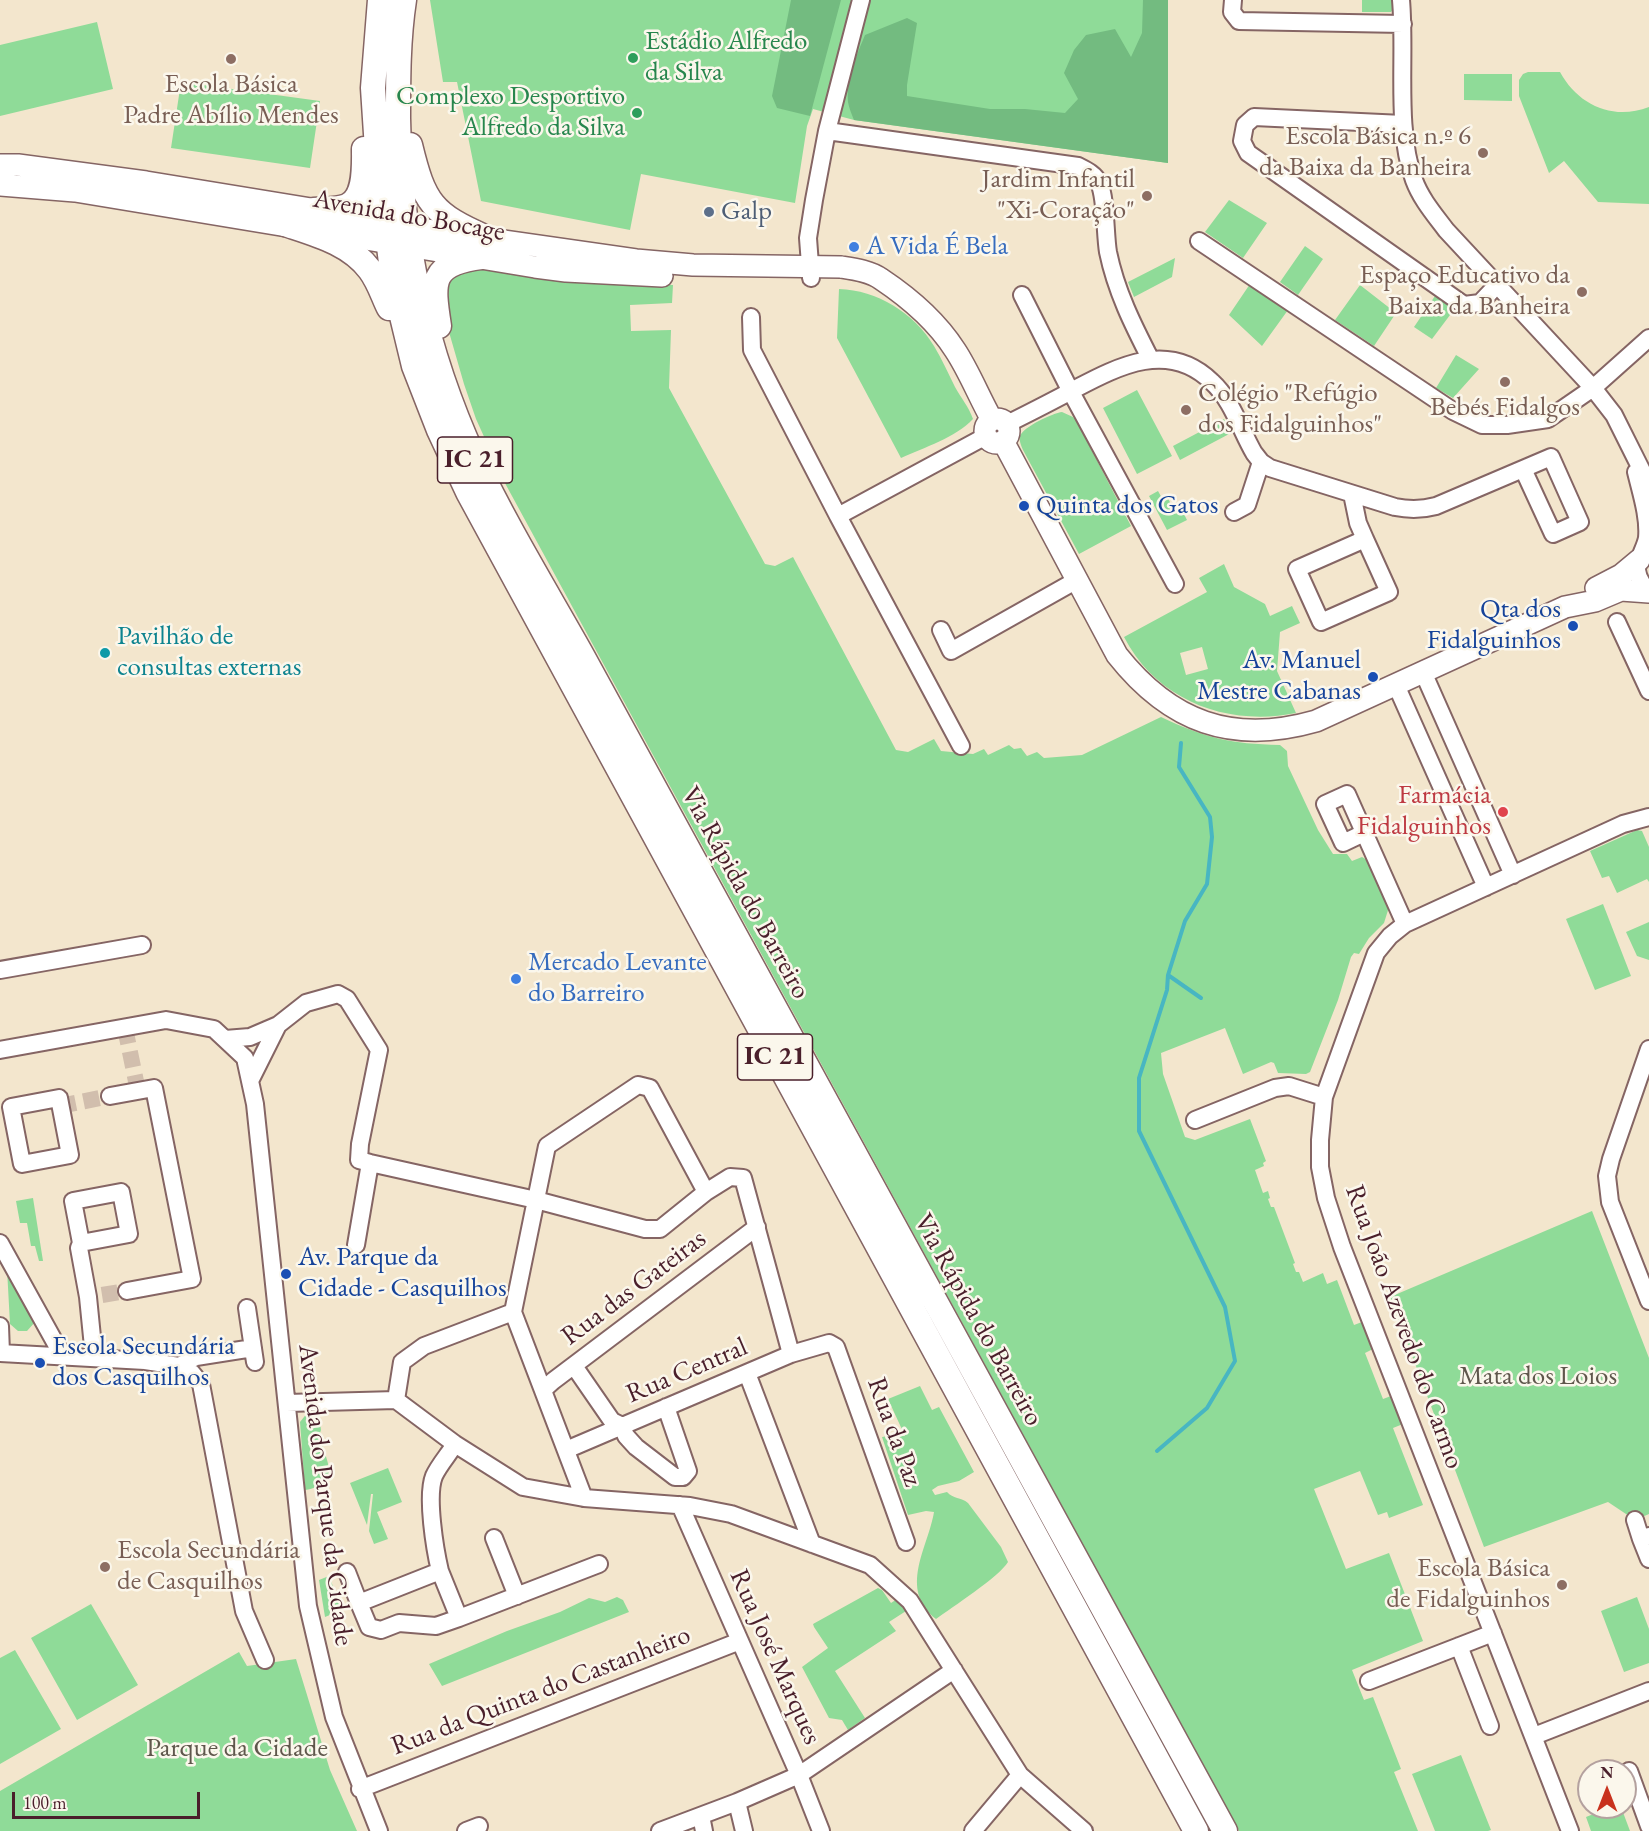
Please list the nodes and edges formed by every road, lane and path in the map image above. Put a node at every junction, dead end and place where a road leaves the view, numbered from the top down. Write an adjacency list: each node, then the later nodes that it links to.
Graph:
1 (380, 0): 7 (highway, Via Rápida do Barreiro / IC 21)
2 (404, 0): 8 (highway, Via Rápida do Barreiro / IC 21)
3 (861, 0): 10 (street)
4 (1233, 0): 6 (street)
5 (1401, 0): 6 (street)
6 (1403, 24): 9 (street)
7 (373, 88): 13 (highway); 15 (highway, Via Rápida do Barreiro / IC 21)
8 (398, 93): 15 (highway, Via Rápida do Barreiro / IC 21); 17 (highway)
9 (1403, 124): 19 (street); 19 (street)
10 (827, 131): 18 (street); 23 (street)
11 (0, 165): 13 (main road, Avenida do Bocage)
12 (0, 185): 14 (main road, Avenida do Bocage)
13 (314, 210): 15 (main road, Avenida do Bocage)
14 (285, 224): 15 (main road, Avenida do Bocage); 24 (highway)
15 (397, 234): 17 (main road, Avenida do Bocage); 24 (highway, Via Rápida do Barreiro / IC 21); 25 (highway, Via Rápida do Barreiro / IC 21)
16 (1199, 240): 26 (street)
17 (484, 248): 18 (main road, Avenida do Bocage); 25 (highway)
18 (810, 272): 28 (main road, Avenida do Bocage)
19 (1497, 285): 26 (street)
20 (1022, 295): 27 (street)
21 (752, 317): 35 (street)
22 (1649, 338): 26 (street)
23 (1151, 360): 27 (street); 30 (street)
24 (414, 366): 127 (highway, Via Rápida do Barreiro / IC 21)
25 (445, 388): 128 (highway, Via Rápida do Barreiro / IC 21)
26 (1593, 388): 29 (street)
27 (1071, 392): 28 (street); 39 (street)
28 (997, 430): 35 (street); 38 (main road, Avenida do Bocage)
29 (1633, 453): 32 (street); 37 (street)
30 (1261, 462): 33 (street); 34 (street)
31 (1523, 470): 33 (street)
32 (1649, 485)
33 (1352, 494): 36 (street)
34 (1234, 512)
35 (838, 516): 47 (street)
36 (1365, 539): 36 (street)
37 (1643, 554): 40 (street); 41 (main road)
38 (1077, 580): 43 (street); 45 (main road, Avenida do Bocage)
39 (1175, 584)
40 (1649, 591): 41 (main road)
41 (1565, 607): 44 (main road, Avenida do Bocage)
42 (1617, 622): 46 (street)
43 (941, 630)
44 (1423, 672): 45 (main road, Avenida do Bocage); 50 (street)
45 (1396, 685): 51 (street)
46 (1649, 691)
47 (961, 746)
48 (1649, 817): 50 (street, Rua João Azevedo do Carmo)
49 (1364, 833): 52 (street)
50 (1513, 875): 51 (street, Rua João Azevedo do Carmo)
51 (1486, 887): 52 (street, Rua João Azevedo do Carmo)
52 (1406, 924): 61 (street, Rua João Azevedo do Carmo)
53 (142, 945): 54 (street)
54 (0, 970)
55 (278, 1025): 56 (street); 59 (street); 64 (street)
56 (225, 1039): 58 (street, Avenida do Parque da Cidade); 59 (street, Avenida do Parque da Cidade)
57 (1649, 1049): 72 (street)
58 (0, 1050)
59 (250, 1081): 86 (street, Avenida do Parque da Cidade)
60 (110, 1096): 71 (street)
61 (1324, 1097): 63 (street); 105 (street, Rua João Azevedo do Carmo)
62 (11, 1107): 62 (street)
63 (1195, 1120)
64 (370, 1164): 66 (street); 70 (street)
65 (706, 1192): 66 (street); 66 (street); 67 (street)
66 (536, 1200): 74 (street)
67 (756, 1227): 78 (street); 82 (street, Rua das Gateiras)
68 (0, 1243): 79 (street)
69 (81, 1243): 80 (street)
70 (356, 1245)
71 (127, 1291)
72 (1649, 1301)
73 (248, 1308): 81 (street)
74 (513, 1312): 84 (street); 85 (street)
75 (0, 1326): 77 (street)
76 (829, 1342): 78 (street, Rua Central); 96 (street, Rua da Paz)
77 (1, 1353): 79 (street)
78 (791, 1354): 83 (street, Rua Central)
79 (62, 1355): 80 (street)
80 (94, 1357): 81 (street)
81 (179, 1366): 108 (street)
82 (574, 1366): 84 (street, Rua das Gateiras); 88 (street)
83 (747, 1373): 87 (street, Rua Central); 97 (street)
84 (543, 1390): 90 (street)
85 (396, 1400): 86 (street); 89 (street)
86 (286, 1403): 116 (street, Avenida do Parque da Cidade)
87 (666, 1407): 88 (street, Rua Central); 88 (street)
88 (622, 1426): 90 (street, Rua Central)
89 (455, 1443): 91 (street); 100 (street)
90 (566, 1450): 91 (street)
91 (584, 1498): 92 (street)
92 (680, 1505): 97 (street); 106 (street, Rua José Marques)
93 (1635, 1520): 95 (street)
94 (494, 1538): 102 (street)
95 (1645, 1538): 98 (street)
96 (906, 1542)
97 (812, 1544): 109 (street)
98 (1649, 1559)
99 (599, 1564): 102 (street)
100 (441, 1571): 103 (street); 104 (street)
101 (347, 1572): 103 (street)
102 (517, 1596): 104 (street)
103 (359, 1603): 104 (street)
104 (459, 1618)
105 (1493, 1633): 107 (street); 113 (street, Rua João Azevedo do Carmo)
106 (740, 1641): 114 (street, Rua José Marques); 116 (street, Rua da Quinta do Castanheiro)
107 (1459, 1646): 110 (street); 112 (street)
108 (265, 1660)
109 (954, 1670): 114 (street); 115 (street)
110 (1369, 1681)
111 (1649, 1691): 113 (street)
112 (1490, 1726)
113 (1534, 1736): 129 (street, Rua João Azevedo do Carmo)
114 (799, 1775): 118 (street); 124 (street, Rua José Marques)
115 (1020, 1775): 125 (street); 126 (street)
116 (360, 1789): 121 (street, Avenida do Parque da Cidade)
117 (1637, 1793): 120 (street)
118 (737, 1803): 119 (street); 123 (street)
119 (703, 1824): 122 (street)
120 (1649, 1826)
121 (379, 1831)
122 (660, 1831)
123 (744, 1831)
124 (821, 1831)
125 (973, 1831)
126 (1084, 1831)
127 (1196, 1831)
128 (1225, 1831)
129 (1570, 1831)

